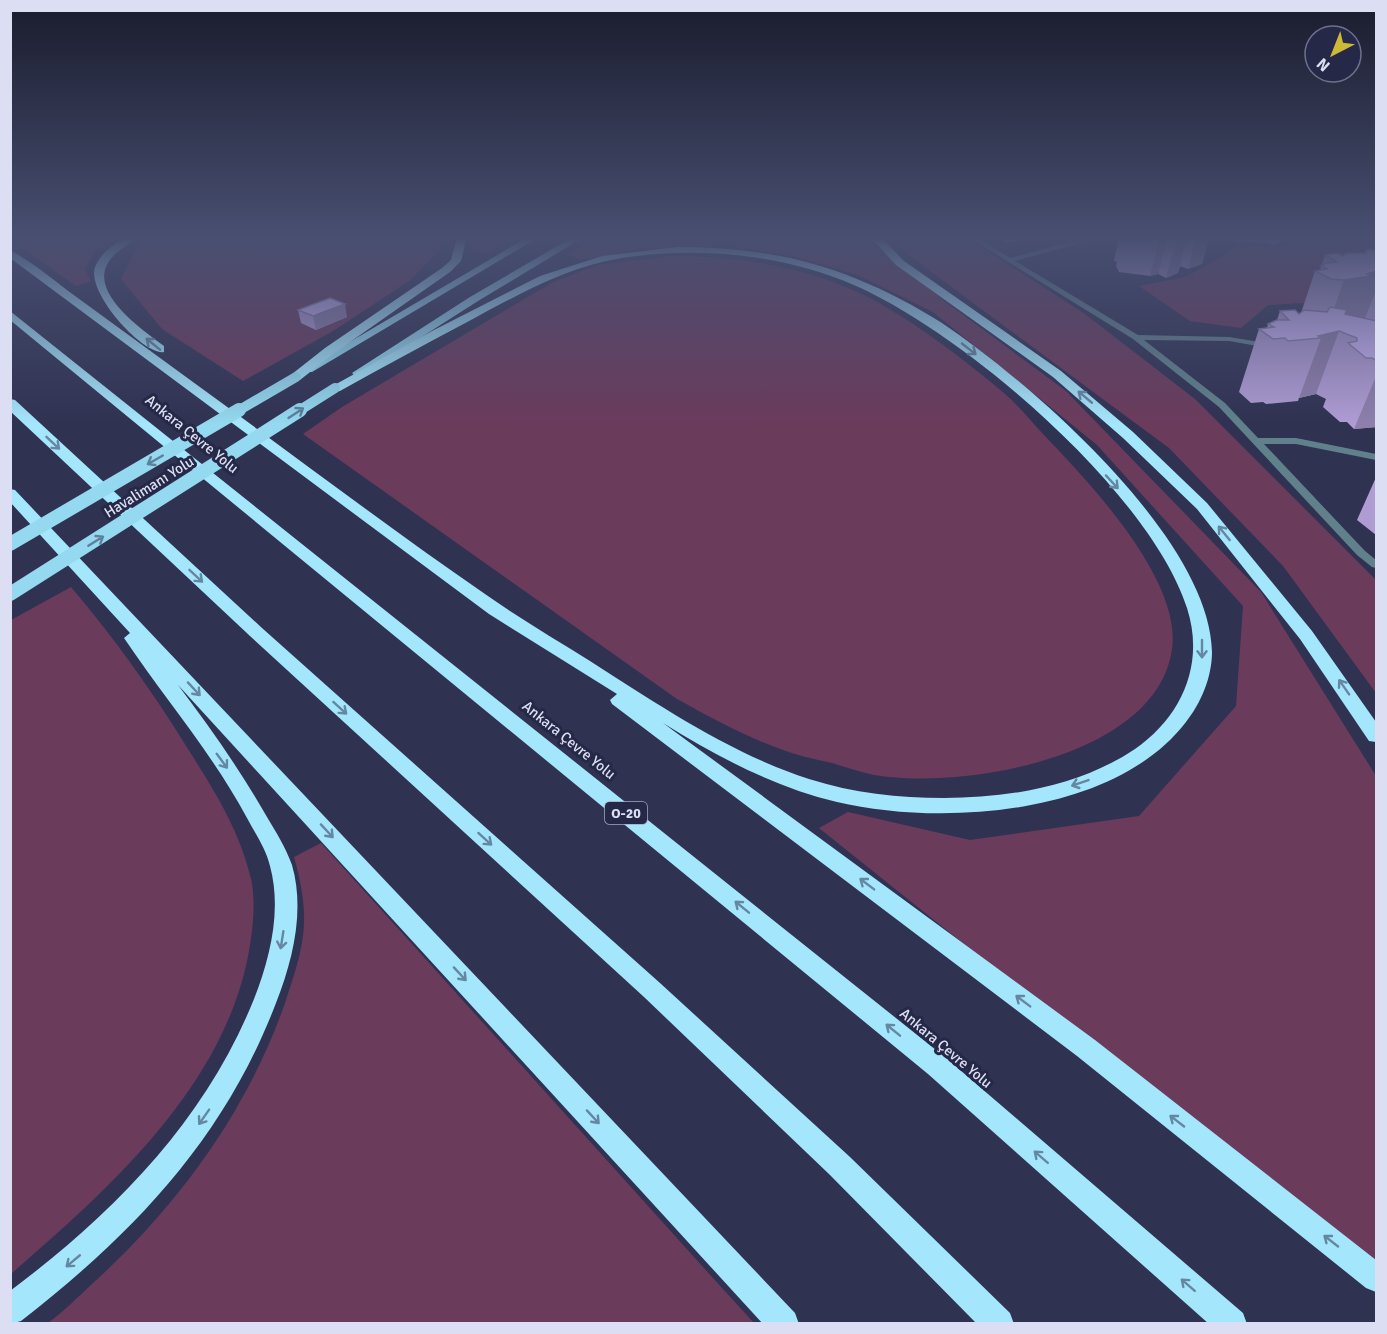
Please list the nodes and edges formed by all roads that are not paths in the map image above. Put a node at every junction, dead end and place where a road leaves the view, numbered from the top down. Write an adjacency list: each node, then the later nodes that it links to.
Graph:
1 (72, 299): 18 (highway)
2 (107, 299): 18 (highway, one-way to 2)
3 (403, 299): 13 (highway)
4 (429, 299): 13 (highway, Havalimanı Yolu)
5 (474, 299): 14 (highway, Havalimanı Yolu)
6 (502, 299): 14 (highway, one-way to 6)
7 (892, 299): 24 (highway, one-way to 24)
8 (951, 299): 25 (highway, one-way to 8)
9 (1074, 299): 11 (street)
10 (10, 314): 30 (highway, Ankara Çevre Yolu / O-20, one-way to 10)
11 (1136, 337): 12 (street); 16 (street)
12 (1274, 347)
13 (296, 377): 20 (highway, Havalimanı Yolu, one-way to 20, bridge)
14 (335, 388): 23 (highway, Havalimanı Yolu, one-way to 14, bridge)
15 (10, 404): 29 (highway, one-way to 29)
16 (1257, 441): 17 (street); 21 (street)
17 (1377, 457)
18 (311, 475): 24 (highway)
19 (10, 493): 22 (highway)
20 (10, 544)
21 (1377, 565)
22 (90, 578): 27 (highway, one-way to 27); 28 (highway, one-way to 28)
23 (10, 594)
24 (486, 603): 26 (highway, one-way to 24)
25 (1377, 736)
26 (1377, 1278)
27 (10, 1310)
28 (783, 1323)
29 (999, 1323)
30 (1232, 1323)

